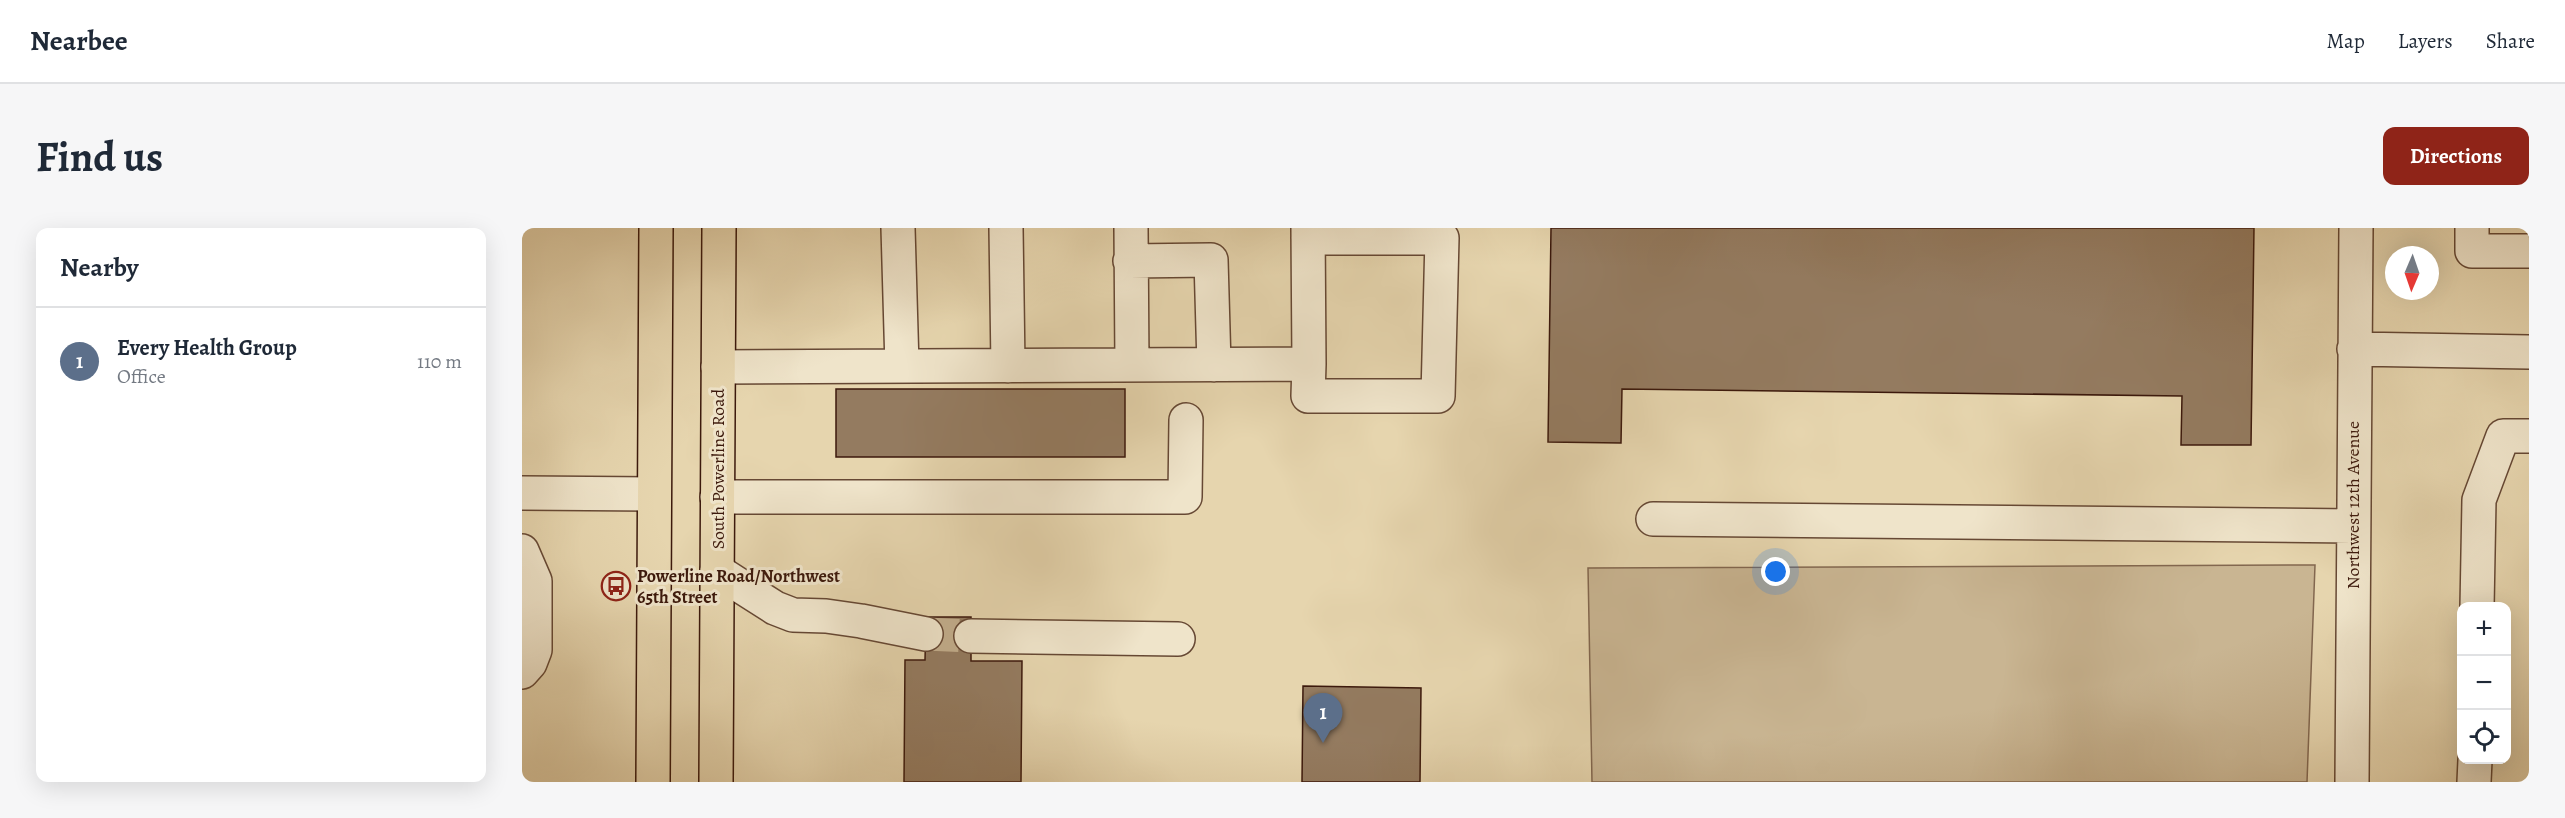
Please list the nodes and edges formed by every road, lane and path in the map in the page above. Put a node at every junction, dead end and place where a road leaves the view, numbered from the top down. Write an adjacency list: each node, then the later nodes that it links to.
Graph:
1 (656, 228): 22 (main road)
2 (719, 228): 18 (main road, South Powerline Road)
3 (898, 228): 16 (street)
4 (1006, 228): 17 (street)
5 (1131, 228): 10 (street)
6 (2356, 228): 11 (street, Northwest 12th Avenue)
7 (2472, 228): 9 (street)
8 (1308, 233): 13 (street); 13 (street)
9 (2529, 251)
10 (1130, 261): 14 (street); 15 (street)
11 (2354, 349): 12 (street); 25 (street, Northwest 12th Avenue)
12 (2529, 352)
13 (1309, 364): 15 (street)
14 (1132, 365): 15 (street); 17 (street)
15 (1214, 365)
16 (902, 366): 17 (street); 18 (street)
17 (1008, 366)
18 (718, 367): 23 (main road, South Powerline Road)
19 (1186, 420): 23 (street)
20 (2529, 436): 28 (street)
21 (522, 493): 22 (street)
22 (654, 495): 34 (main road)
23 (717, 497): 27 (main road, South Powerline Road)
24 (1653, 519): 25 (street)
25 (2353, 526): 36 (street, Northwest 12th Avenue)
26 (522, 551): 32 (street)
27 (717, 571): 29 (street); 35 (main road, South Powerline Road)
28 (2477, 602)
29 (926, 634)
30 (971, 636): 31 (street)
31 (1178, 639)
32 (522, 672)
33 (2475, 764): 37 (street)
34 (654, 782)
35 (716, 782)
36 (2352, 782)
37 (2474, 782)

